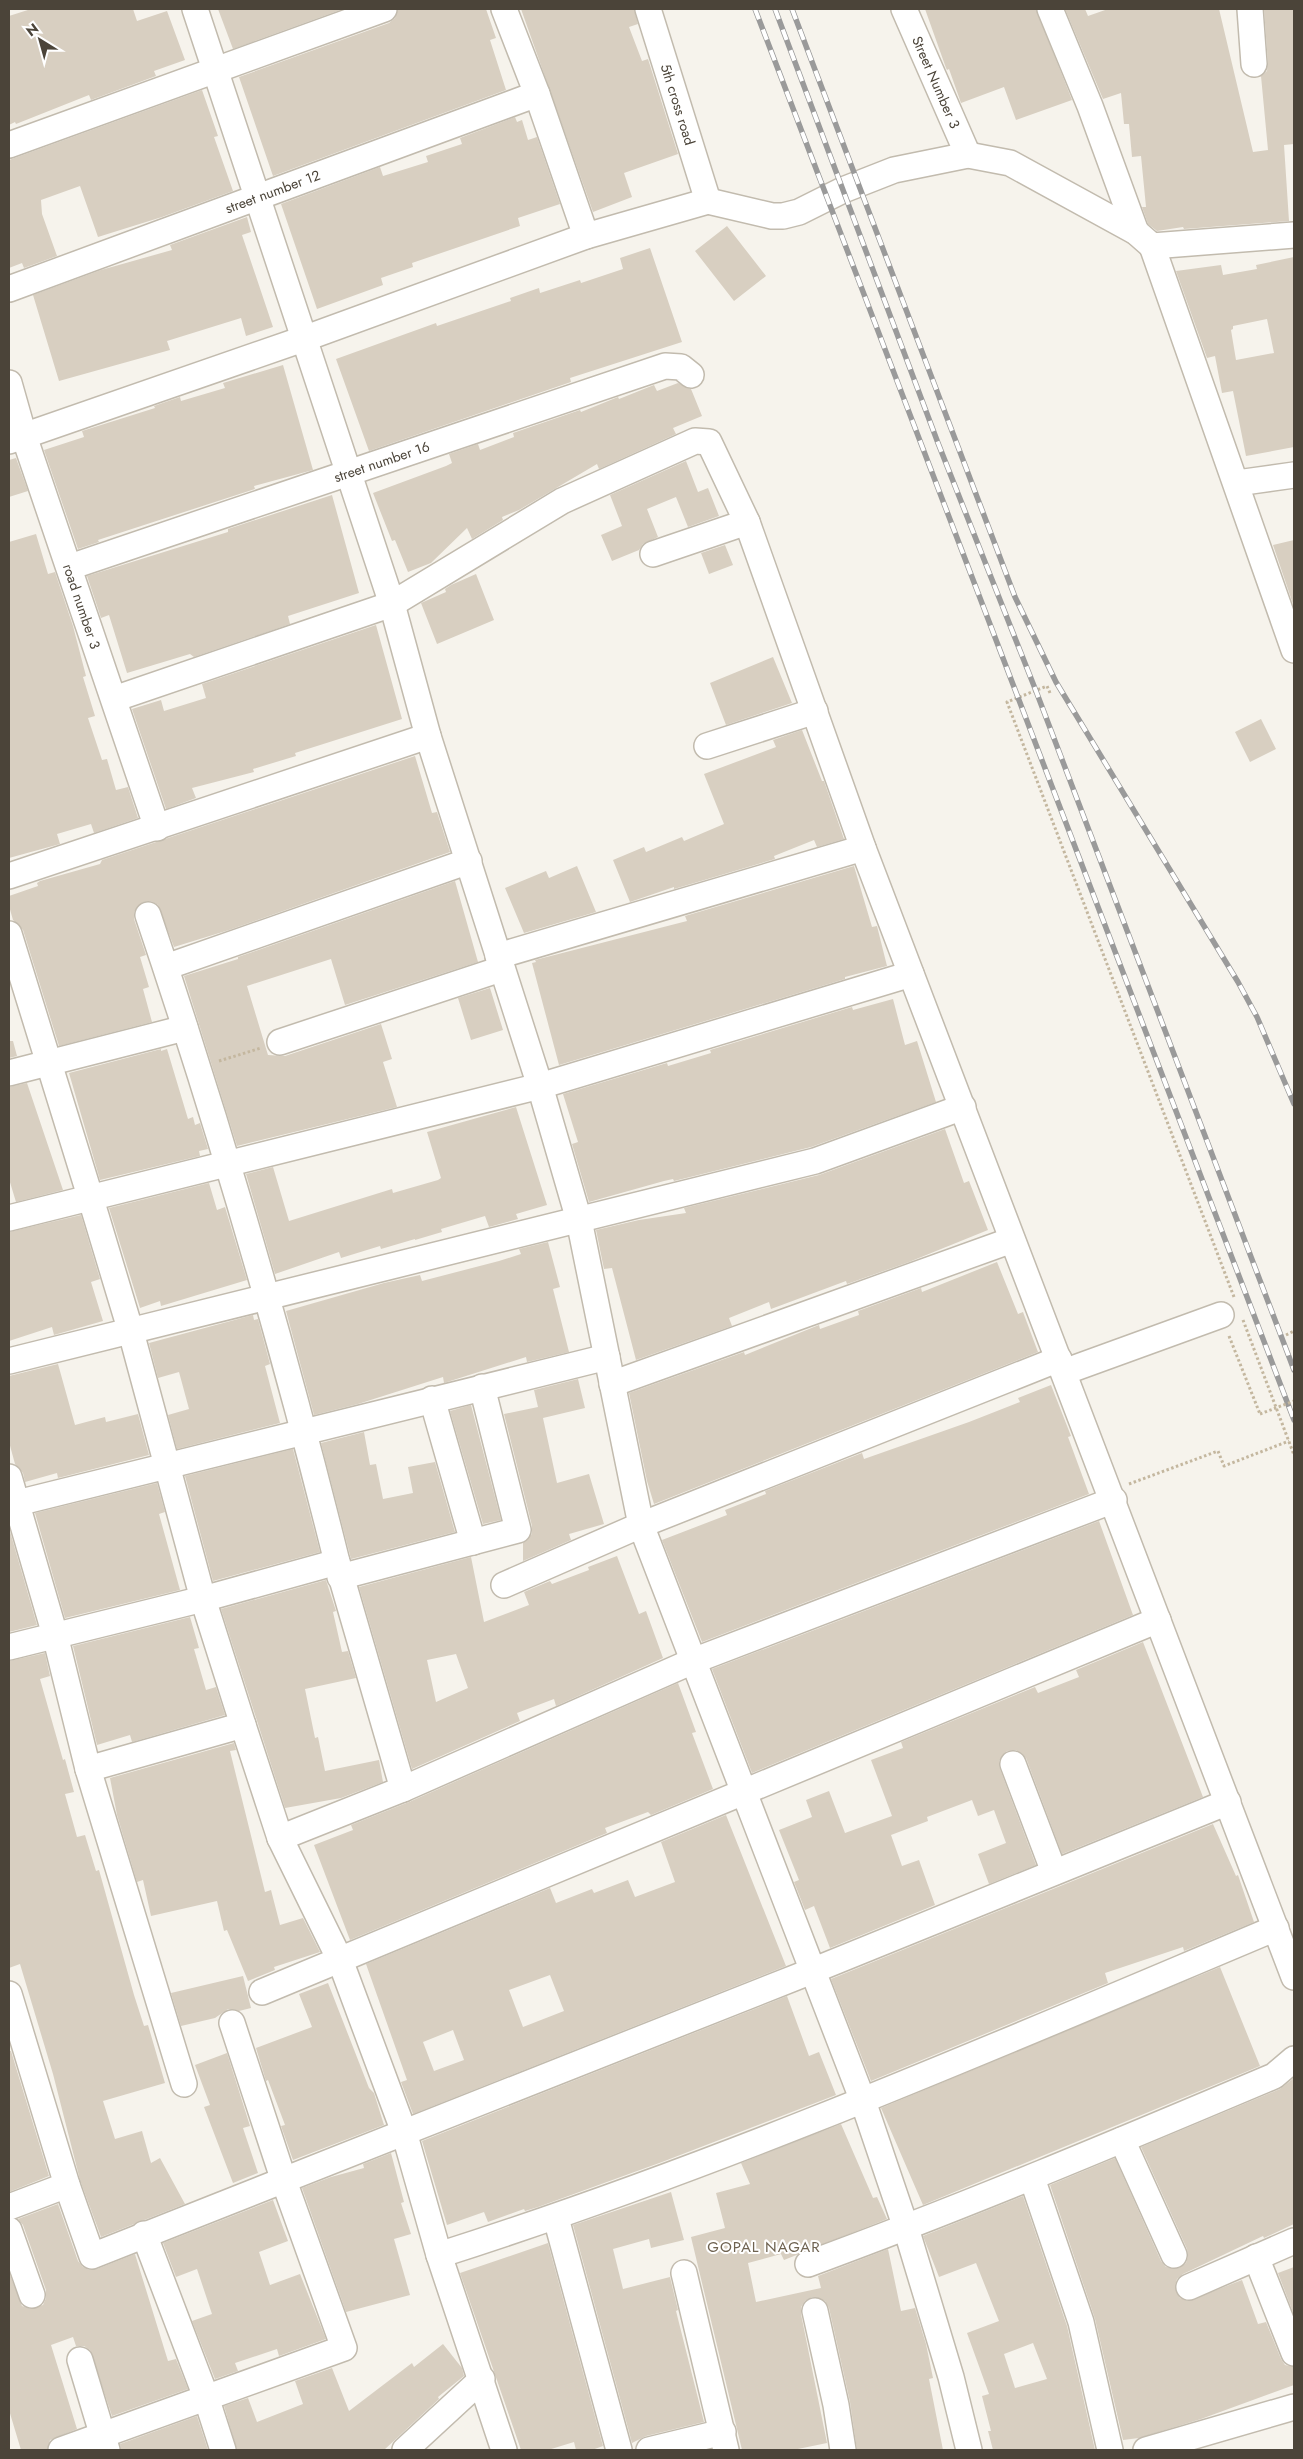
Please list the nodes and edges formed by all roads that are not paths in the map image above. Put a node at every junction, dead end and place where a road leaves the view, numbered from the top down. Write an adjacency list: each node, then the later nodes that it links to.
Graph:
1 (195, 9): 9 (street)
2 (384, 9): 9 (street)
3 (504, 9): 10 (street)
4 (648, 9): 14 (street, 5th cross road)
5 (904, 9): 12 (street, Street Number 3)
6 (1050, 9): 17 (street)
7 (1250, 9): 8 (street)
8 (1254, 64)
9 (216, 69): 11 (street); 13 (street)
10 (537, 94): 13 (street, street number 12); 15 (street)
11 (9, 145)
12 (968, 155): 14 (street); 17 (street)
13 (258, 196): 18 (street, street number 12); 19 (street)
14 (708, 202): 15 (street)
15 (586, 236): 19 (street)
16 (1294, 236): 17 (street)
17 (1144, 239): 25 (street)
18 (9, 289)
19 (306, 338): 22 (street); 23 (street)
20 (691, 375): 23 (street, street number 16)
21 (9, 383): 22 (street, road number 3)
22 (16, 439): 28 (street, road number 3)
23 (349, 473): 28 (street, street number 16); 29 (street)
24 (1294, 476): 25 (street)
25 (1237, 483): 30 (street)
26 (747, 522): 27 (street); 29 (street); 32 (street)
27 (653, 554)
28 (70, 567): 31 (street, road number 3)
29 (392, 604): 31 (street); 33 (street)
30 (1294, 650)
31 (114, 699): 35 (street, road number 3)
32 (815, 711): 34 (street); 36 (street)
33 (428, 736): 35 (street); 37 (street)
34 (707, 746)
35 (157, 828): 38 (street)
36 (863, 848): 41 (street); 43 (street)
37 (469, 861): 41 (street); 42 (street)
38 (9, 876)
39 (148, 915): 42 (street)
40 (9, 934): 46 (street)
41 (500, 962): 45 (street); 48 (street)
42 (166, 967): 44 (street)
43 (911, 974): 48 (street); 49 (street)
44 (185, 1028): 46 (street); 50 (street)
45 (280, 1042)
46 (50, 1062): 47 (street); 51 (street)
47 (9, 1073)
48 (540, 1086): 50 (street); 53 (street)
49 (963, 1107): 53 (street); 54 (street)
50 (226, 1163): 51 (street); 55 (street)
51 (90, 1196): 52 (street); 57 (street)
52 (9, 1218)
53 (579, 1220): 55 (street); 58 (street)
54 (1012, 1240): 60 (street); 61 (street)
55 (268, 1298): 57 (street); 64 (street)
56 (1232, 1309): 60 (street)
57 (131, 1332): 59 (street); 65 (street)
58 (607, 1357): 61 (street); 62 (street)
59 (9, 1361)
60 (1062, 1366): 67 (street); 69 (street)
61 (612, 1384): 69 (street)
62 (482, 1387): 63 (street); 70 (street)
63 (432, 1399): 64 (street); 70 (street)
64 (305, 1433): 65 (street); 71 (street)
65 (167, 1466): 68 (street); 73 (street)
66 (9, 1477): 68 (street)
67 (1112, 1496): 74 (street); 77 (street)
68 (12, 1504): 75 (street)
69 (641, 1525): 72 (street); 77 (street)
70 (473, 1542): 71 (street)
71 (339, 1570): 73 (street); 81 (street)
72 (504, 1584)
73 (203, 1599): 75 (street); 78 (street)
74 (1158, 1620): 82 (street); 83 (street)
75 (55, 1635): 76 (street); 80 (street)
76 (9, 1647)
77 (693, 1661): 81 (street); 82 (street)
78 (243, 1725): 80 (street); 84 (street)
79 (1013, 1764): 85 (street)
80 (88, 1769): 94 (street)
81 (403, 1789): 84 (street)
82 (743, 1792): 87 (street); 88 (street)
83 (1228, 1802): 85 (street); 86 (street)
84 (280, 1838): 87 (street)
85 (1054, 1872): 88 (street)
86 (1276, 1928): 89 (street); 95 (street)
87 (340, 1960): 90 (street); 96 (street)
88 (812, 1972): 95 (street); 96 (street)
89 (1294, 1977)
90 (262, 1992)
91 (9, 1995): 100 (street)
92 (232, 2023): 99 (street)
93 (1294, 2059): 97 (street)
94 (184, 2084)
95 (863, 2101): 102 (street); 103 (street)
96 (404, 2132): 99 (street); 107 (street)
97 (1122, 2140): 98 (street); 108 (street)
98 (1032, 2178): 103 (street); 130 (street)
99 (284, 2181): 105 (street); 118 (street)
100 (67, 2185): 101 (street); 105 (street)
101 (9, 2207)
102 (556, 2218): 107 (street); 126 (street)
103 (906, 2228): 110 (street); 129 (street)
104 (9, 2230): 113 (street)
105 (144, 2234): 118 (street)
106 (1294, 2241): 109 (street)
107 (439, 2255): 117 (street)
108 (1174, 2255)
109 (1256, 2257): 112 (street); 115 (street)
110 (808, 2264)
111 (684, 2273): 120 (street)
112 (1188, 2287)
113 (32, 2295)
114 (815, 2311): 128 (street)
115 (1294, 2353)
116 (80, 2360): 121 (street)
117 (482, 2379): 124 (street); 125 (street)
118 (206, 2397): 121 (street); 123 (street)
119 (1294, 2408): 131 (street)
120 (724, 2441): 127 (street)
121 (105, 2443): 122 (street)
122 (61, 2450)
123 (223, 2450)
124 (405, 2450)
125 (504, 2450)
126 (619, 2450)
127 (649, 2450)
128 (843, 2450)
129 (968, 2450)
130 (1110, 2450)
131 (1146, 2450)

